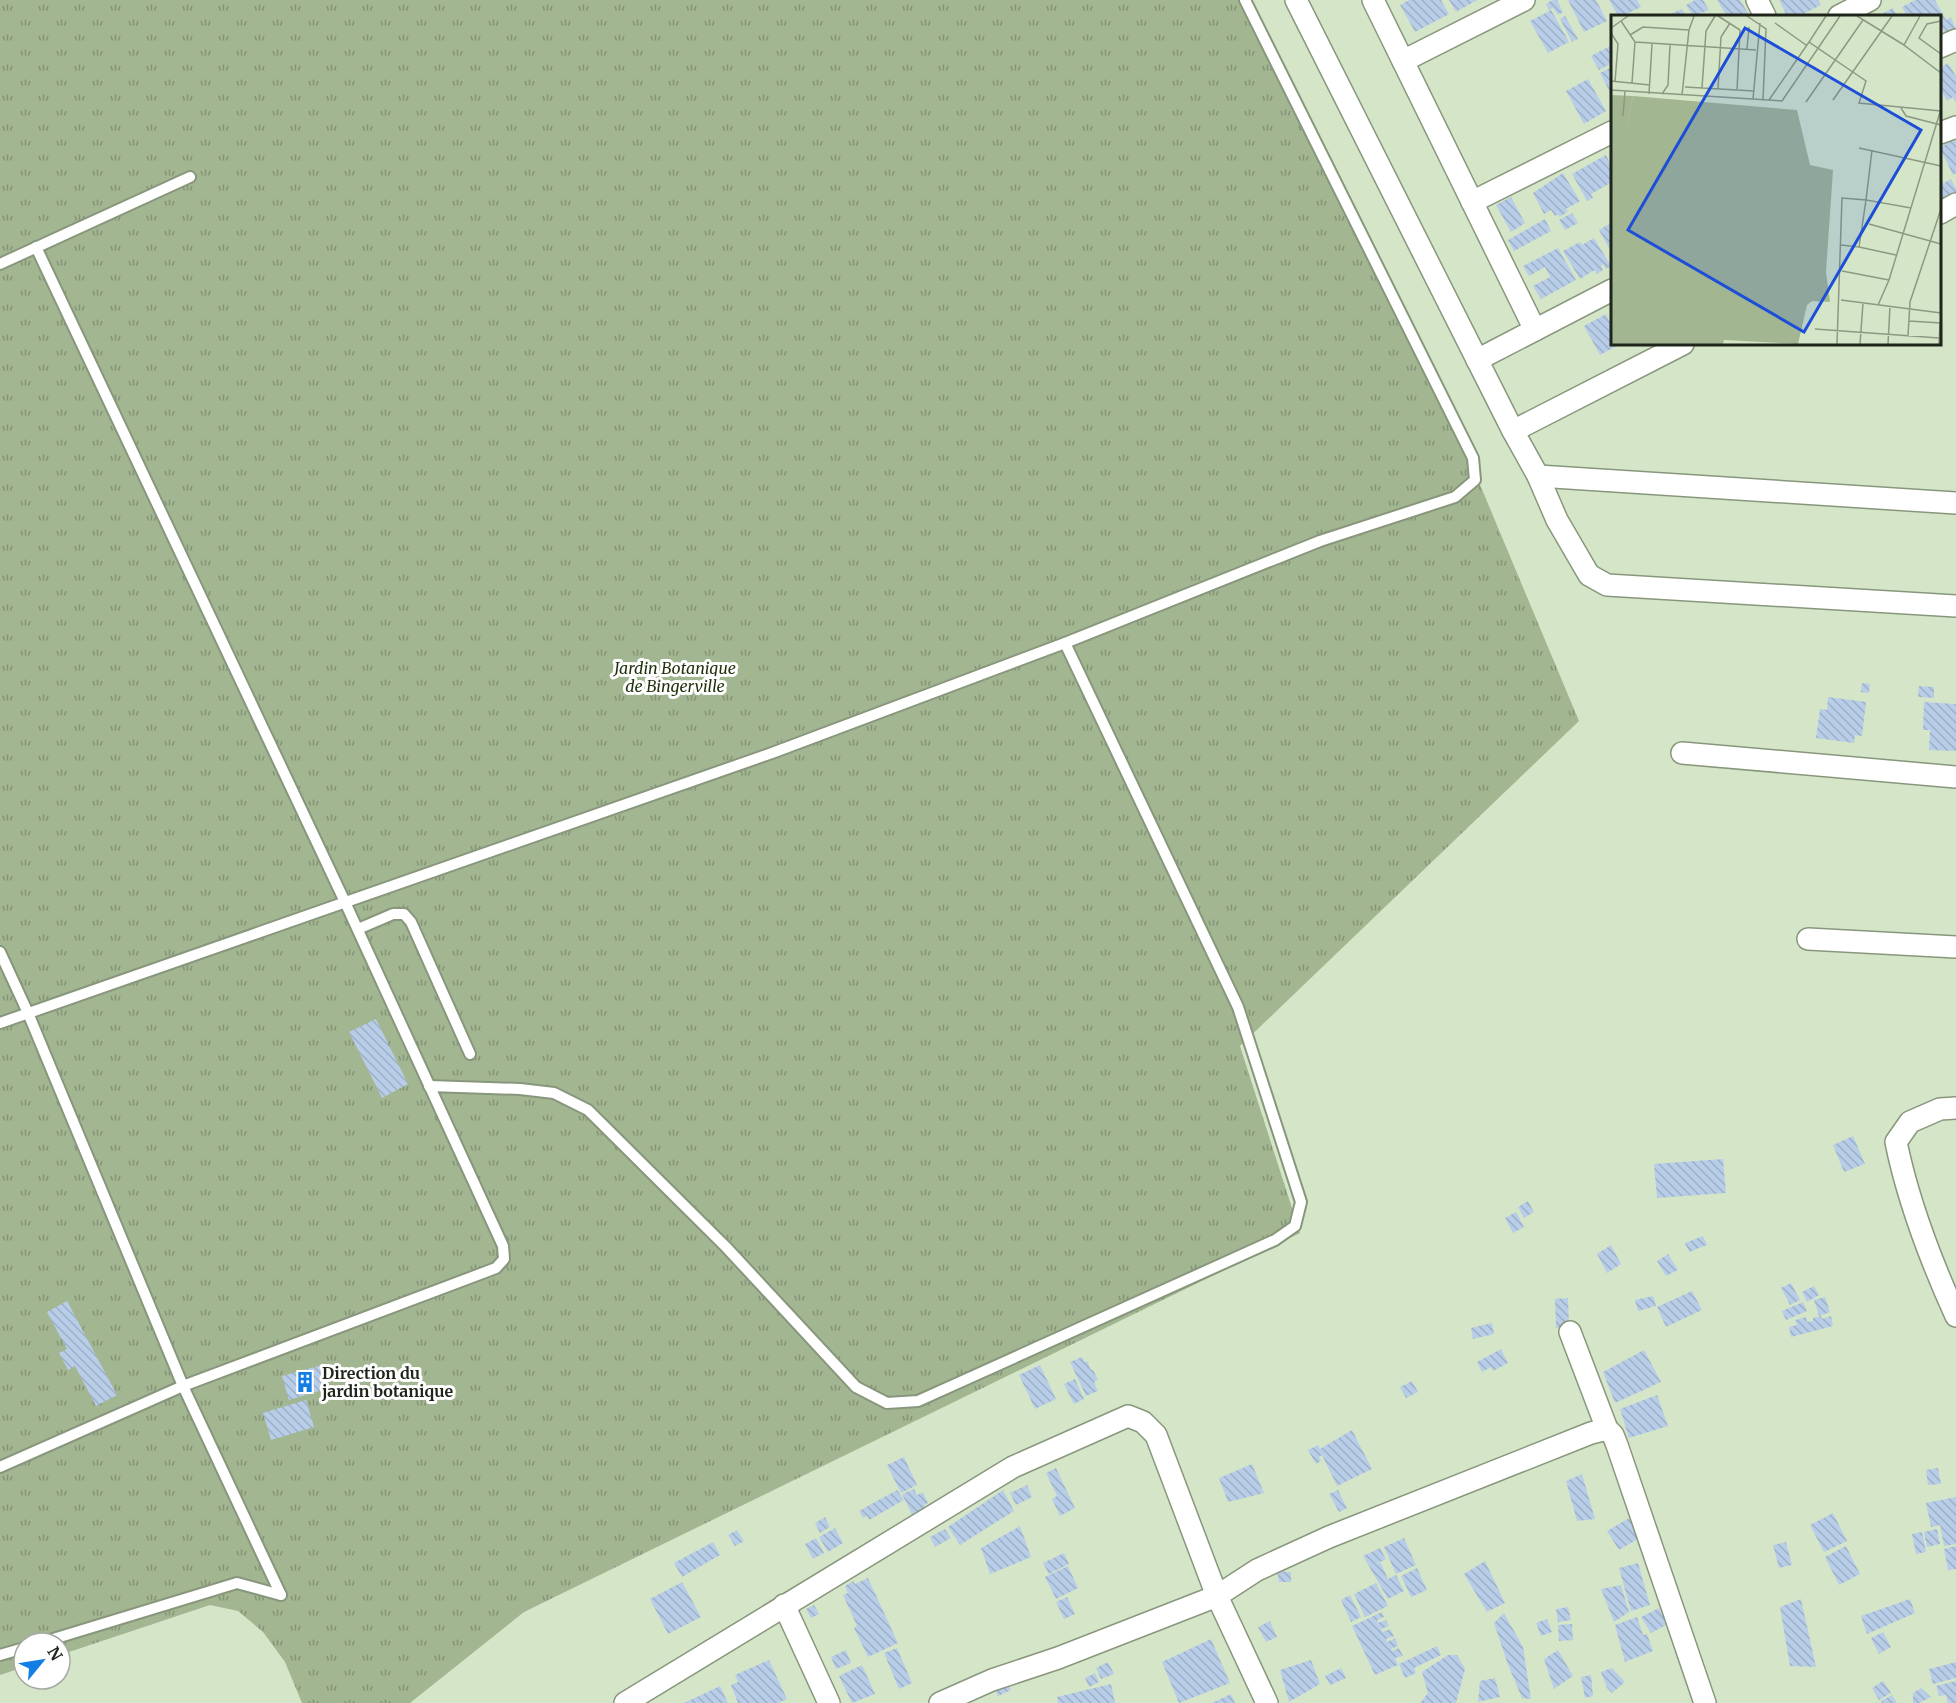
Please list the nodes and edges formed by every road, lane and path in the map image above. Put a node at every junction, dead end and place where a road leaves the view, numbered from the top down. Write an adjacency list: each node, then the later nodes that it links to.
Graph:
1 (1245, 0): 29 (lane)
2 (1296, 0): 24 (street)
3 (1373, 0): 11 (street)
4 (1524, 0): 11 (street)
5 (1757, 0): 7 (street)
6 (1870, 0): 8 (street)
7 (1764, 15)
8 (1841, 15)
9 (1956, 40): 10 (street)
10 (1941, 47)
11 (1403, 61): 16 (street)
12 (1956, 127): 14 (street)
13 (1611, 132): 16 (street)
14 (1941, 133)
15 (190, 177): 19 (lane)
16 (1472, 202): 22 (street)
17 (1956, 204): 18 (street)
18 (1941, 212)
19 (36, 247): 20 (lane); 32 (lane)
20 (0, 264)
21 (1611, 291): 22 (street)
22 (1535, 330): 24 (street)
23 (1681, 345): 25 (street)
24 (1477, 360): 25 (street)
25 (1513, 431): 26 (street)
26 (1538, 476): 27 (street); 28 (street)
27 (1956, 503)
28 (1956, 606)
29 (1065, 643): 32 (lane); 40 (lane)
30 (1682, 753): 31 (street)
31 (1956, 777)
32 (345, 902): 33 (lane); 37 (lane)
33 (358, 929): 39 (lane); 40 (lane)
34 (1808, 939): 35 (street)
35 (1956, 947)
36 (0, 952): 37 (lane)
37 (28, 1013): 38 (lane); 44 (lane)
38 (0, 1023)
39 (470, 1054)
40 (429, 1086): 44 (lane)
41 (1956, 1108): 42 (street)
42 (1956, 1316)
43 (1570, 1332): 45 (street)
44 (183, 1386): 46 (lane); 49 (lane)
45 (1607, 1429): 47 (street); 54 (street)
46 (0, 1467)
47 (1217, 1596): 48 (street); 52 (street); 53 (street)
48 (784, 1605): 50 (street); 51 (street)
49 (72, 1633)
50 (626, 1703)
51 (829, 1703)
52 (940, 1703)
53 (1267, 1703)
54 (1705, 1703)

